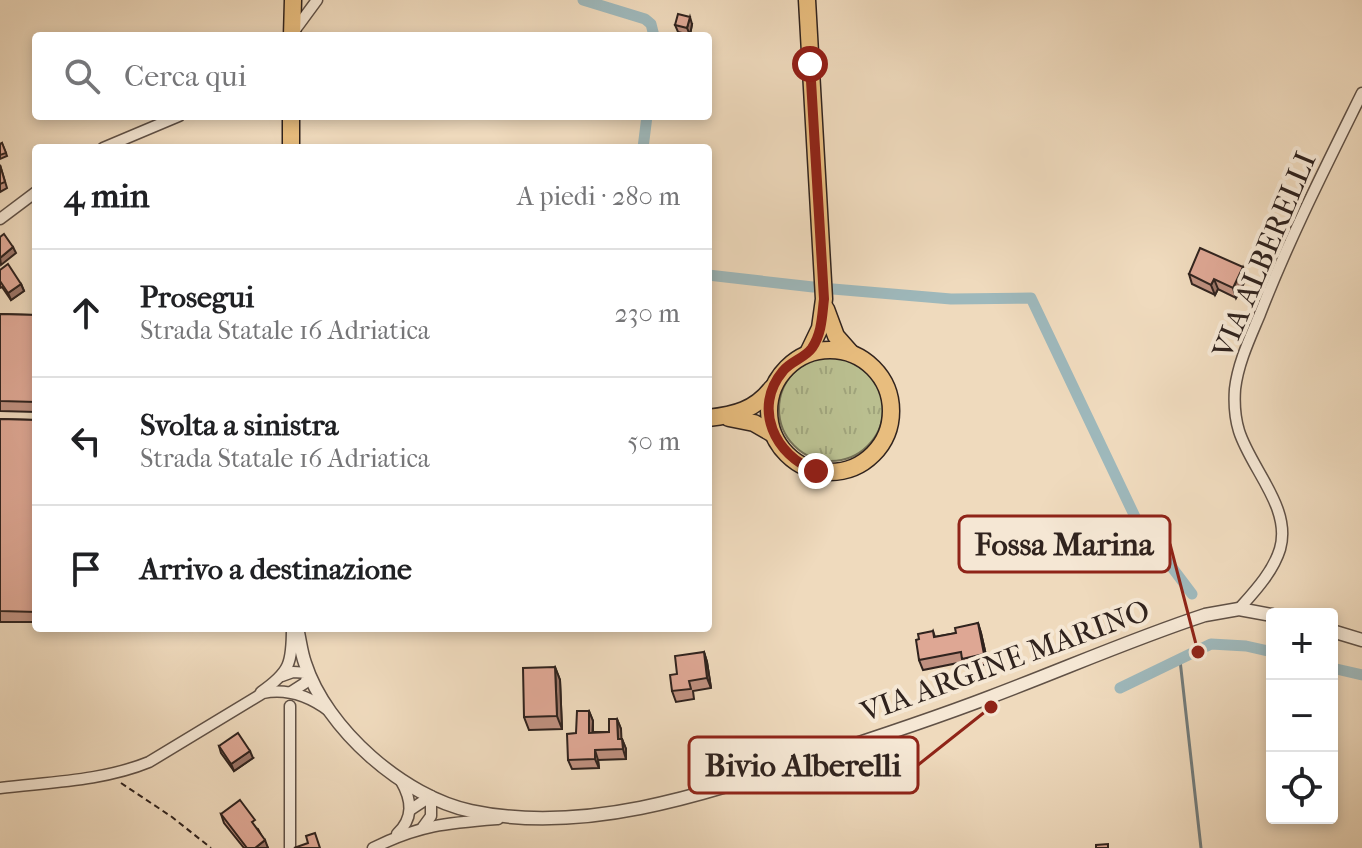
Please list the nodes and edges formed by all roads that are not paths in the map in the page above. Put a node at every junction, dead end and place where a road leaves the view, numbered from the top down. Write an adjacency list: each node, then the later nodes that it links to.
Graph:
1 (293, 0): 4 (main road)
2 (317, 0): 5 (street)
3 (807, 0): 13 (main road)
4 (292, 32)
5 (294, 32)
6 (1362, 93): 20 (street, VIA ALBERELLI)
7 (170, 120): 9 (street)
8 (291, 120): 10 (main road)
9 (112, 144)
10 (291, 144)
11 (32, 195): 12 (street)
12 (0, 219)
13 (824, 299): 14 (main road); 15 (main road)
14 (808, 353): 15 (main road); 16 (main road)
15 (851, 353): 19 (main road)
16 (774, 385): 18 (main road); 19 (main road)
17 (712, 418): 19 (main road)
18 (712, 418)
19 (773, 434)
20 (1239, 609): 21 (street, VIA ARGINE MARINO); 36 (street, VIA ARGINE MARINO)
21 (1266, 614)
22 (294, 632): 27 (street)
23 (295, 632): 26 (street, VIA ARGINE MARINO)
24 (1338, 633): 25 (street)
25 (1362, 640)
26 (309, 673): 27 (street); 28 (street); 31 (street, VIA ARGINE MARINO)
27 (280, 677): 29 (street)
28 (290, 692): 29 (street); 31 (street)
29 (246, 702): 33 (street)
30 (290, 706): 39 (street)
31 (333, 714): 32 (street, VIA ARGINE MARINO)
32 (400, 779): 34 (street, VIA ARGINE MARINO); 35 (street)
33 (0, 788)
34 (431, 796): 35 (street); 36 (street, VIA ARGINE MARINO); 37 (street)
35 (410, 810): 38 (street)
36 (520, 817): 37 (street)
37 (423, 827): 38 (street)
38 (391, 839): 40 (street)
39 (290, 848)
40 (373, 848)

